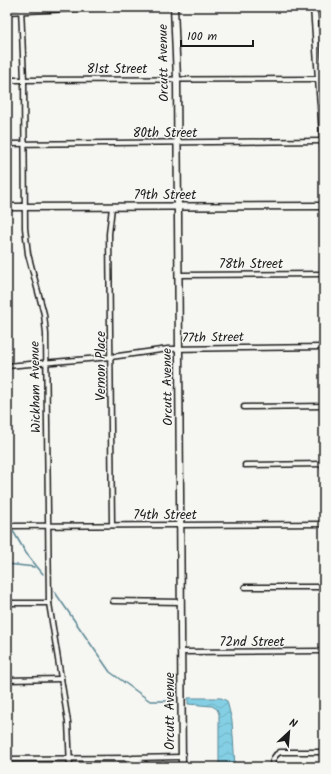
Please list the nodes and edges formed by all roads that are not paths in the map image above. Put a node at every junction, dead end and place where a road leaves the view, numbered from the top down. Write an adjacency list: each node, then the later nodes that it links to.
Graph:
1 (110, 7): 4 (street)
2 (174, 7): 6 (street, Orcutt Avenue)
3 (314, 7): 7 (street)
4 (21, 9): 5 (street); 9 (street, Wickham Avenue)
5 (7, 12)
6 (177, 79): 7 (street, 81st Street); 9 (street, 81st Street); 11 (street, Orcutt Avenue)
7 (322, 79): 10 (street)
8 (7, 80): 9 (street, 81st Street)
9 (24, 80): 13 (street, Wickham Avenue)
10 (324, 141): 11 (street, 80th Street); 14 (street)
11 (177, 143): 13 (street, 80th Street); 15 (street, Orcutt Avenue)
12 (7, 144): 13 (street, 80th Street)
13 (25, 144): 18 (street, Wickham Avenue)
14 (324, 150)
15 (177, 206): 16 (street, 79th Street); 19 (street, 79th Street); 21 (street, Orcutt Avenue)
16 (324, 206)
17 (7, 207): 18 (street, 79th Street)
18 (24, 207): 19 (street, 79th Street); 25 (street, Wickham Avenue)
19 (112, 207): 24 (street, Vernon Place)
20 (324, 274): 21 (street, 78th Street)
21 (178, 275): 23 (street, Orcutt Avenue)
22 (324, 347): 23 (street, 77th Street)
23 (178, 349): 24 (street, 77th Street); 31 (street, Orcutt Avenue)
24 (111, 357): 25 (street, 77th Street); 34 (street, Vernon Place)
25 (46, 363): 26 (street, 77th Street); 33 (street, Wickham Avenue)
26 (7, 366)
27 (324, 406): 28 (street)
28 (244, 407)
29 (324, 464): 30 (street)
30 (245, 465)
31 (180, 524): 32 (street, 74th Street); 34 (street, 74th Street); 39 (street, Orcutt Avenue)
32 (324, 524)
33 (48, 525): 34 (street, 74th Street); 35 (street, 74th Street); 41 (street, Wickham Avenue)
34 (112, 525)
35 (7, 526)
36 (245, 587): 37 (street)
37 (324, 587)
38 (113, 601): 39 (street)
39 (181, 602): 43 (street, Orcutt Avenue)
40 (7, 603): 41 (street)
41 (49, 603): 44 (street, Wickham Avenue)
42 (324, 651): 43 (street, 72nd Street)
43 (181, 652): 47 (street, Orcutt Avenue)
44 (61, 679): 45 (street); 48 (street, Wickham Avenue)
45 (7, 680)
46 (324, 752): 54 (street)
47 (182, 757): 49 (street); 53 (street, Orcutt Avenue)
48 (69, 758): 49 (street); 50 (street); 51 (street, Wickham Avenue)
49 (129, 758): 52 (street)
50 (7, 759)
51 (70, 767)
52 (150, 767)
53 (182, 767)
54 (272, 767)

